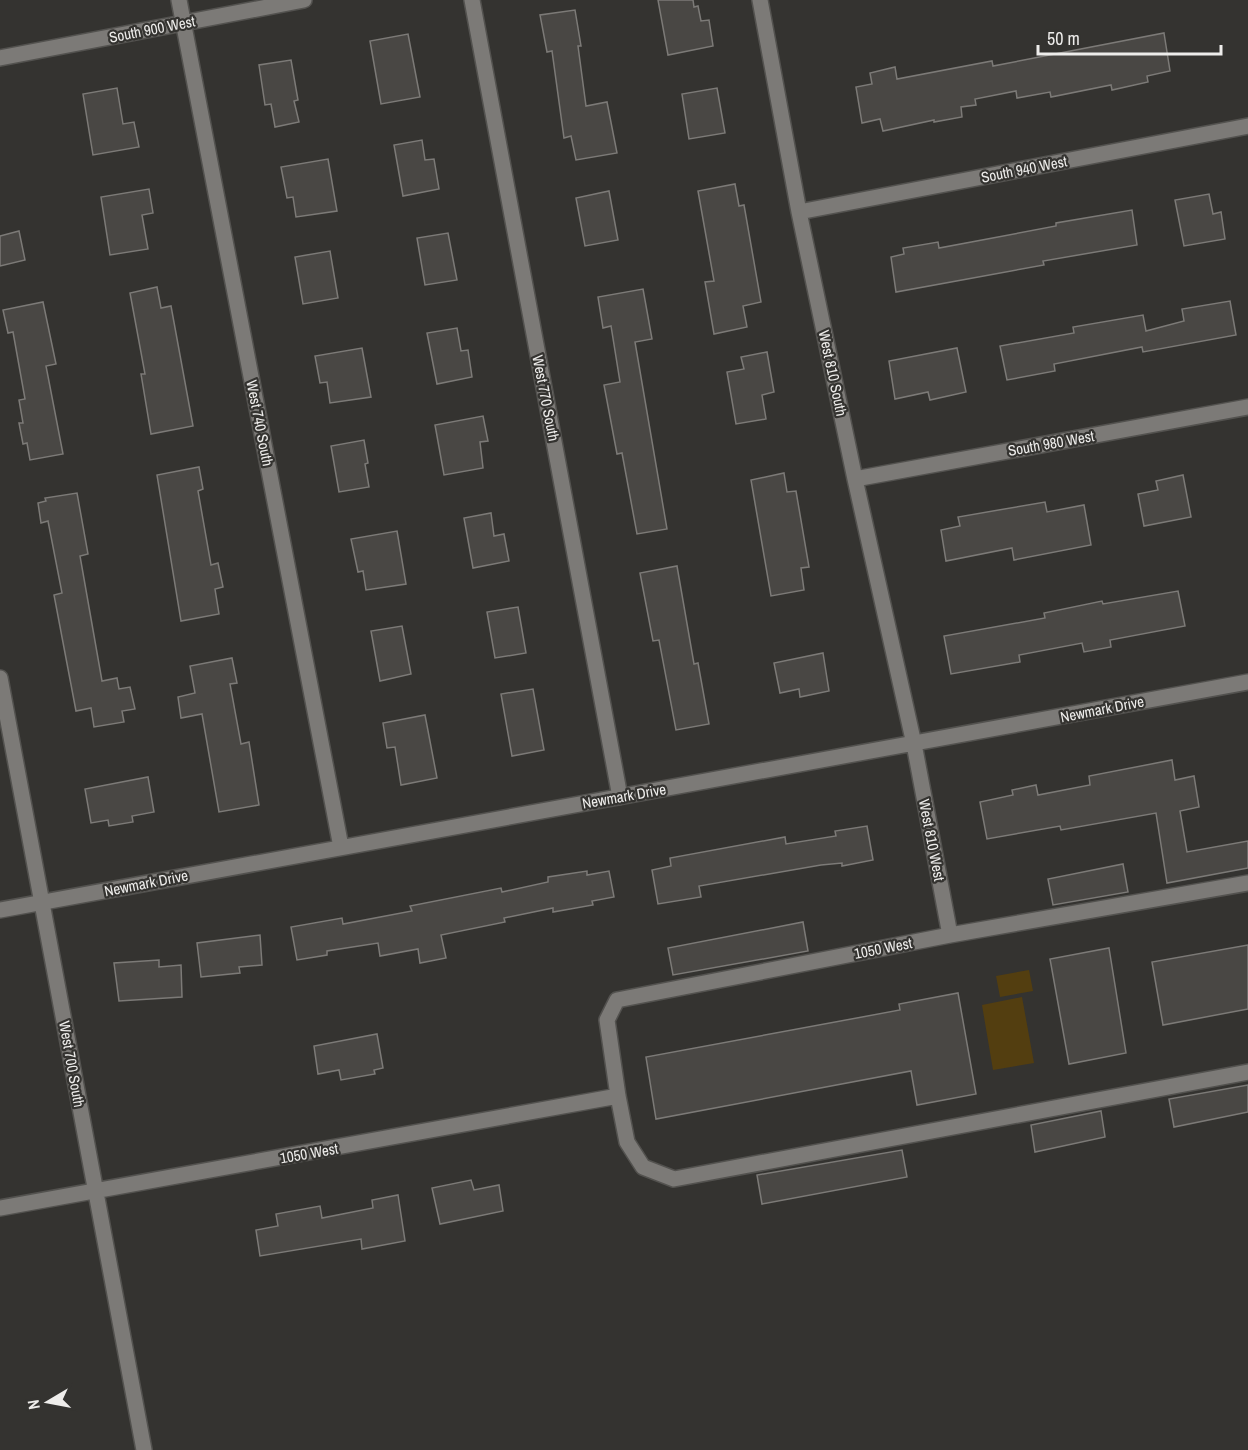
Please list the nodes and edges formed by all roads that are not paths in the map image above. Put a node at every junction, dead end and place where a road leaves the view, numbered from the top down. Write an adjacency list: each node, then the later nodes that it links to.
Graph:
1 (179, 0): 5 (street, West 740 South)
2 (303, 0): 5 (street, South 900 West)
3 (471, 0): 14 (street, West 770 South)
4 (760, 0): 8 (street, West 810 South)
5 (183, 23): 6 (street, South 900 West); 15 (street, West 740 South)
6 (0, 58)
7 (1248, 126): 8 (street, South 940 West)
8 (799, 212): 10 (street, West 810 South)
9 (1248, 407): 10 (street, South 980 West)
10 (855, 479): 13 (street, West 810 South)
11 (0, 678): 17 (street, West 700 South)
12 (1248, 682): 13 (street, Newmark Drive)
13 (914, 744): 14 (street, Newmark Drive); 19 (street, West 810 West)
14 (620, 797): 15 (street, Newmark Drive)
15 (341, 847): 17 (street, Newmark Drive)
16 (1248, 883): 19 (street, 1050 West)
17 (43, 903): 18 (street, Newmark Drive); 22 (street, West 700 South)
18 (0, 910)
19 (950, 935): 21 (street, 1050 West)
20 (1248, 1072): 21 (street, 1050 West)
21 (618, 1096): 22 (street, 1050 West)
22 (96, 1192): 23 (street, 1050 West); 24 (street, West 700 South)
23 (0, 1208)
24 (144, 1450)

